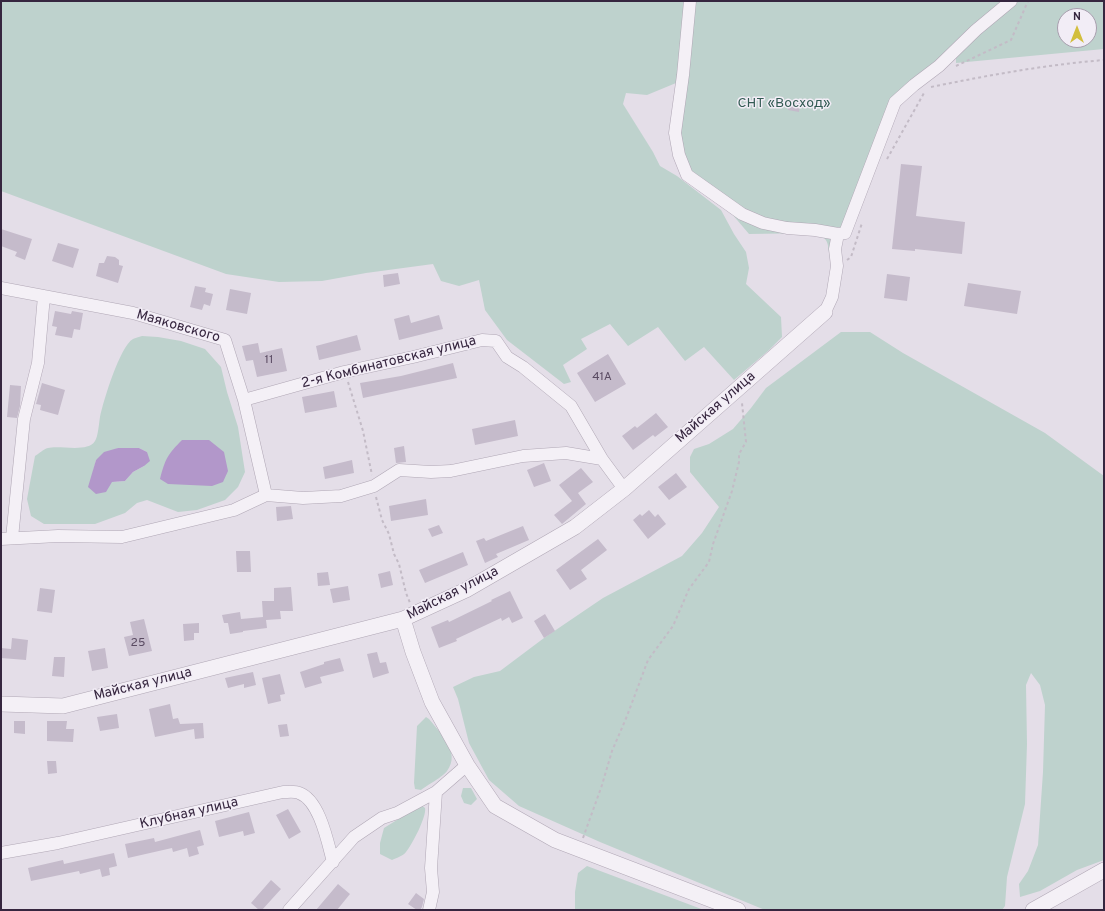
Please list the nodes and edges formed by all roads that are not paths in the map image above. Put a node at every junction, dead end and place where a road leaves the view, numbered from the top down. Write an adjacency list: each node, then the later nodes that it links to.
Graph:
1 (690, 1): 3 (street)
2 (1012, 1): 3 (street)
3 (838, 234): 6 (street)
4 (1, 288): 5 (street, Маяковского)
5 (44, 296): 7 (street, Маяковского); 11 (street)
6 (825, 312): 9 (street, Майская улица)
7 (244, 400): 8 (street, 2-я Комбинатовская улица); 10 (street, Маяковского)
8 (602, 459): 9 (street); 10 (street)
9 (624, 489): 12 (street, Майская улица)
10 (266, 495): 11 (street)
11 (7, 538)
12 (403, 619): 13 (street, Майская улица); 14 (street)
13 (1, 704)
14 (467, 765): 15 (street); 21 (street)
15 (436, 792): 17 (street); 20 (street)
16 (1, 853): 17 (street, Клубная улица)
17 (333, 862): 19 (street)
18 (1104, 870): 22 (street)
19 (289, 910)
20 (429, 910)
21 (738, 910)
22 (1033, 910)

